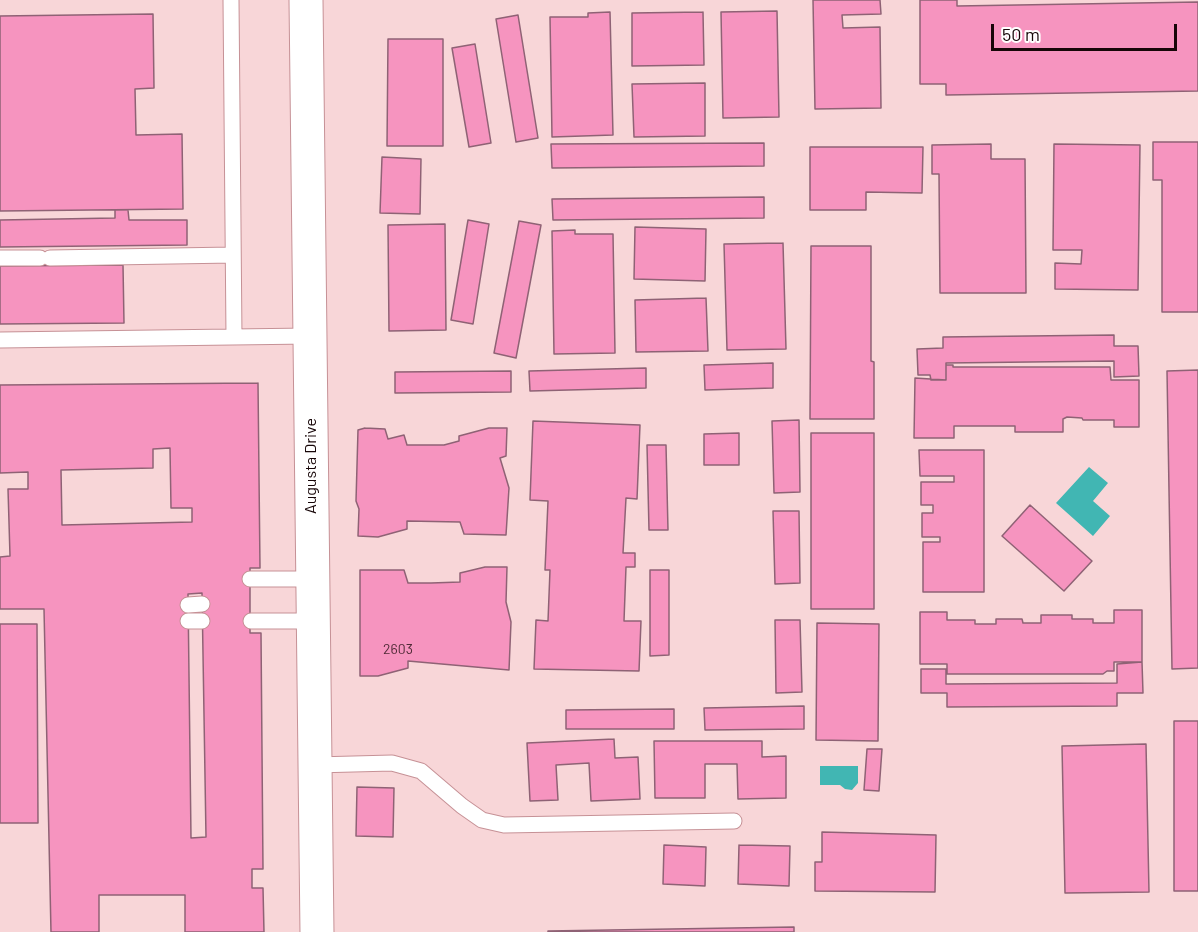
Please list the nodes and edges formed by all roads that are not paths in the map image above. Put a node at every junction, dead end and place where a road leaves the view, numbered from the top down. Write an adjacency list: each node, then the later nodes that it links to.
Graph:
1 (231, 0): 3 (lane)
2 (306, 0): 5 (street, Augusta Drive)
3 (233, 255): 4 (lane); 6 (lane)
4 (0, 258)
5 (310, 336): 6 (lane); 9 (street, Augusta Drive)
6 (234, 337): 7 (lane)
7 (0, 340)
8 (250, 579): 9 (lane)
9 (311, 579): 11 (street, Augusta Drive)
10 (250, 621): 11 (lane)
11 (312, 621): 12 (street, Augusta Drive)
12 (315, 765): 13 (lane); 14 (street, Augusta Drive)
13 (734, 821)
14 (317, 932)

